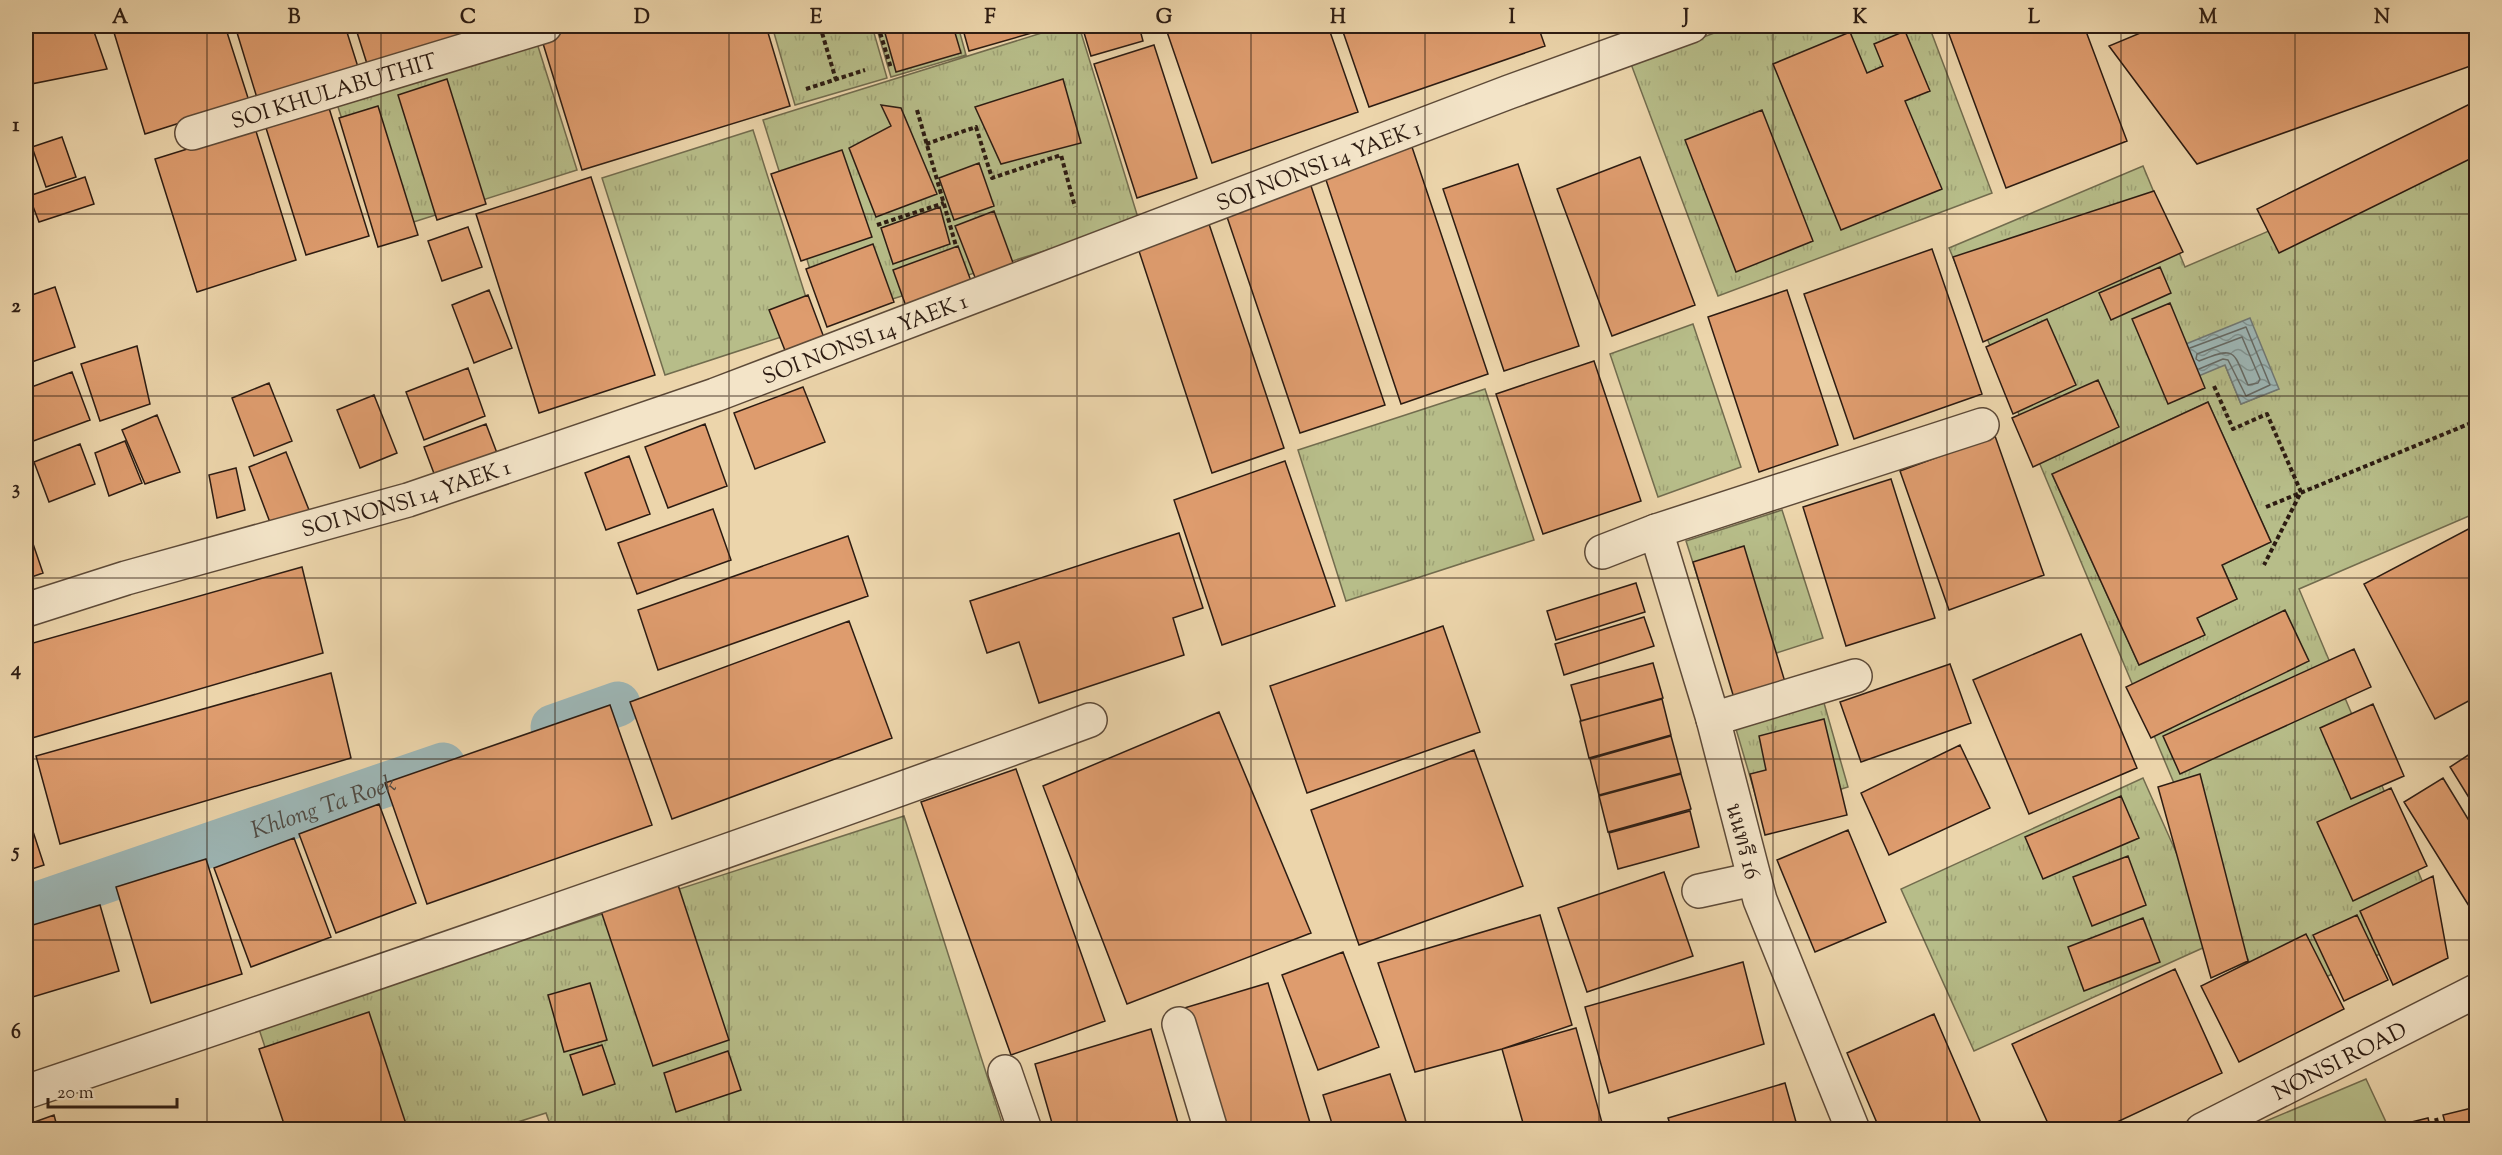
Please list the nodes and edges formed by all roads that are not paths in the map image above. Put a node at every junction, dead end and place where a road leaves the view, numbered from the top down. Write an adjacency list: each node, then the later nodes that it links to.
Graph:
1 (544, 26): 3 (street, SOI KHULABUTHIT)
2 (1691, 26): 7 (street, SOI NONSI 14 YAEK 1)
3 (192, 134)
4 (1982, 425): 5 (street)
5 (1658, 538): 6 (street); 9 (street, นนทรี 16)
6 (1602, 552)
7 (26, 610)
8 (1856, 676): 9 (street)
9 (1713, 719): 11 (street, นนทรี 16)
10 (1090, 720): 16 (street)
11 (1754, 879): 12 (street); 19 (street, นนทรี 16)
12 (1699, 891)
13 (2476, 991): 20 (street, NONSI ROAD)
14 (1179, 1024): 18 (street)
15 (1005, 1072): 17 (street)
16 (26, 1092)
17 (1025, 1130)
18 (1211, 1130)
19 (1853, 1130)
20 (2202, 1130)

